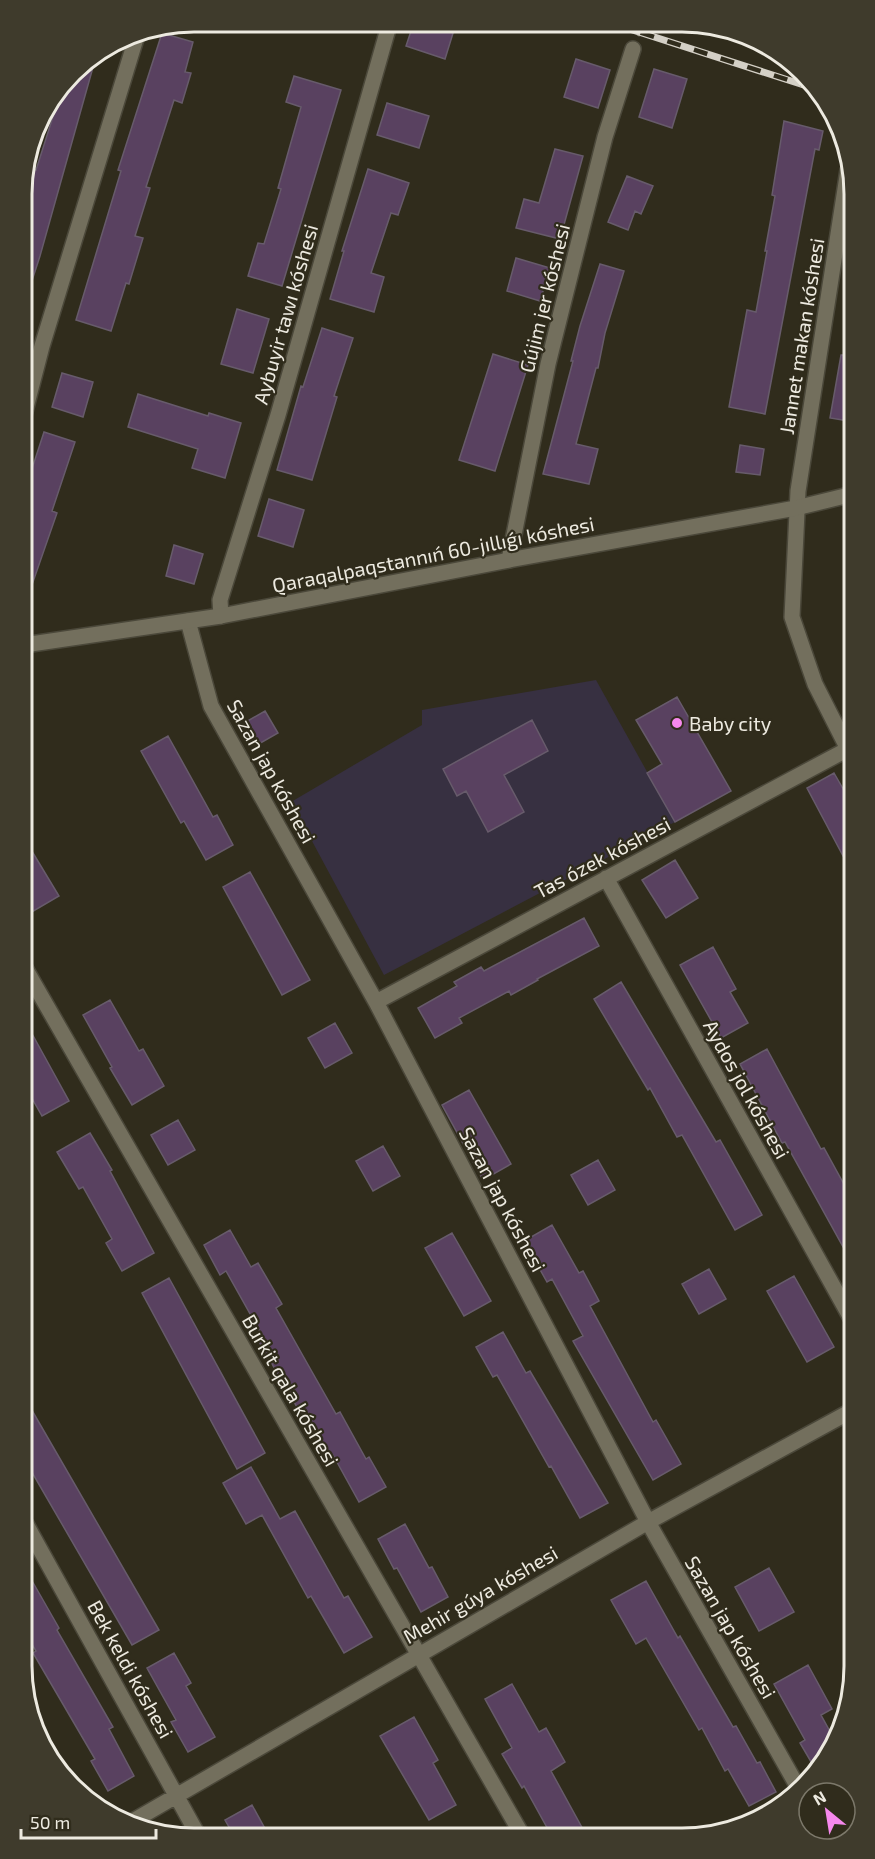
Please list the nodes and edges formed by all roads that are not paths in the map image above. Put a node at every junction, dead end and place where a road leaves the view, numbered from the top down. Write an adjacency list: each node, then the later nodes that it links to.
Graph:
1 (387, 32): 9 (street, Aybuyir tawı kóshesi)
2 (135, 43): 5 (street)
3 (633, 49): 8 (street, Gújim jer kóshesi)
4 (844, 196): 7 (street, Jannet makan kóshesi)
5 (32, 384)
6 (844, 496): 7 (street, Qaraqalpaqstannıń 60-jıllıǵı kóshesi)
7 (796, 508): 8 (street, Qaraqalpaqstannıń 60-jıllıǵı kóshesi); 12 (street, Tas ózek kóshesi)
8 (509, 560): 9 (street, Qaraqalpaqstannıń 60-jıllıǵı kóshesi)
9 (220, 616): 10 (street, Qaraqalpaqstannıń 60-jıllıǵı kóshesi)
10 (188, 621): 11 (street, Qaraqalpaqstannıń 60-jıllıǵı kóshesi); 16 (street, Sazan jap kóshesi)
11 (32, 644)
12 (844, 740)
13 (844, 754): 14 (street, Tas ózek kóshesi)
14 (606, 879): 16 (street, Tas ózek kóshesi); 17 (street, Aydos jol kóshesi)
15 (32, 980): 21 (street, Burkit qala kóshesi)
16 (376, 1002): 19 (street, Sazan jap kóshesi)
17 (843, 1304)
18 (843, 1415): 19 (street, Mehir gúyа kóshesi)
19 (648, 1522): 21 (street, Mehir gúyа kóshesi); 22 (street, Sazan jap kóshesi)
20 (32, 1535): 23 (street, Bek keldi kóshesi)
21 (418, 1654): 23 (street, Mehir gúyа kóshesi); 26 (street, Burkit qala kóshesi)
22 (795, 1781)
23 (177, 1796): 24 (street, Mehir gúyа kóshesi); 25 (street, Bek keldi kóshesi)
24 (139, 1818)
25 (195, 1828)
26 (518, 1828)

